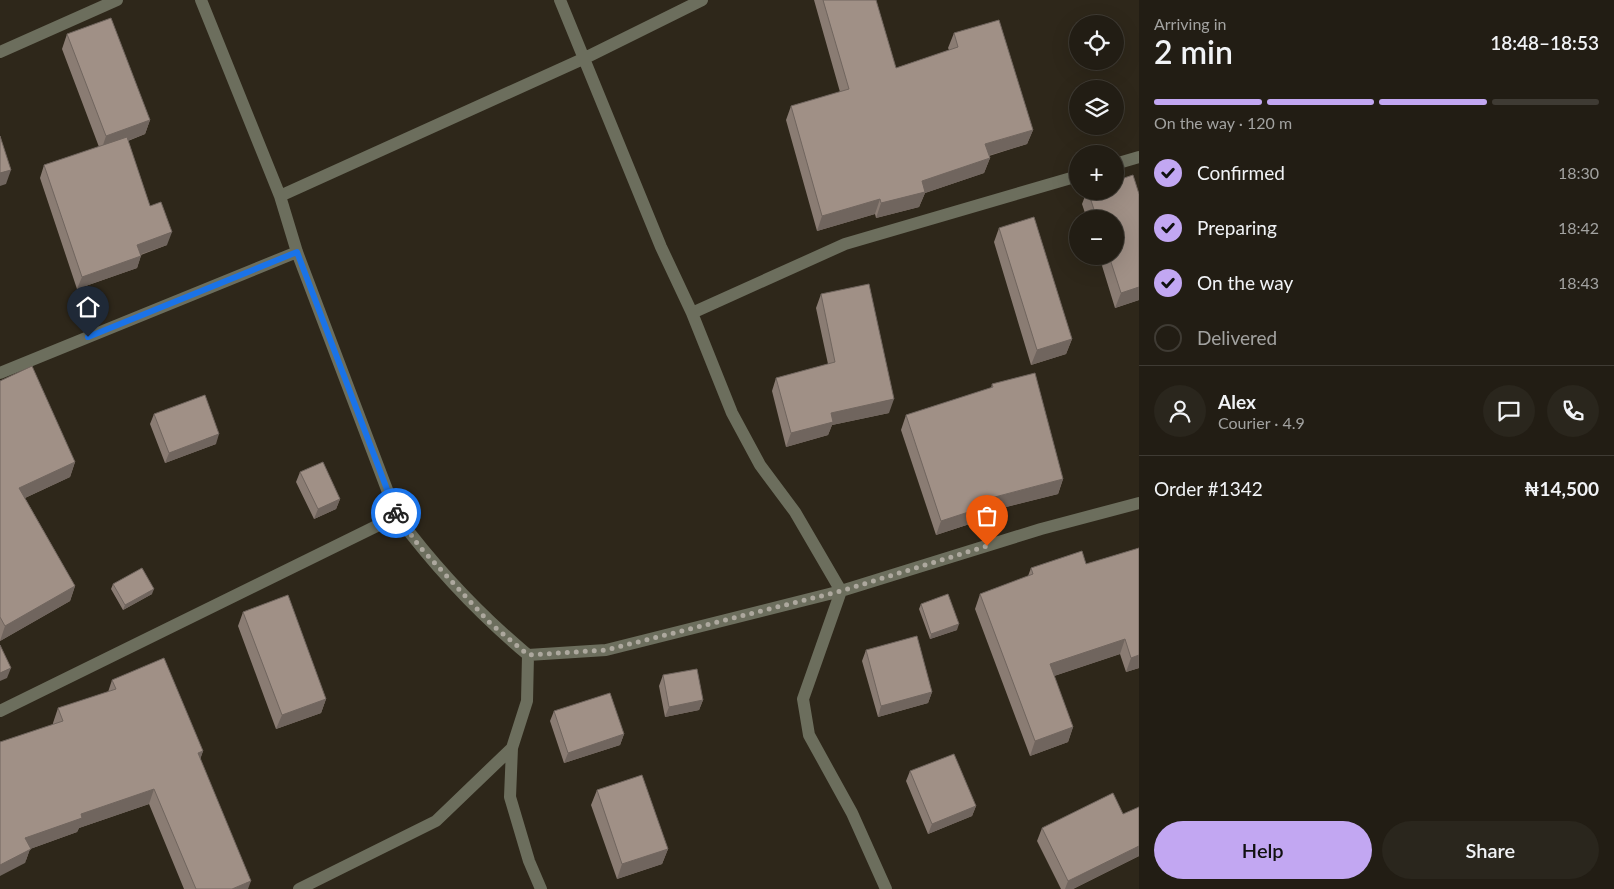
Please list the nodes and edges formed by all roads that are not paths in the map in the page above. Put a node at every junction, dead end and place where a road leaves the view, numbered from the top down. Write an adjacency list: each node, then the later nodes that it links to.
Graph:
1 (117, 0): 5 (street)
2 (201, 0): 10 (street)
3 (560, 0): 6 (street)
4 (702, 0): 6 (street)
5 (0, 52)
6 (584, 58): 10 (street); 12 (street)
7 (1139, 157): 8 (street)
8 (1124, 161)
9 (1069, 179): 12 (street)
10 (280, 196): 11 (street)
11 (297, 252): 13 (street); 15 (street)
12 (692, 313): 16 (street)
13 (0, 372)
14 (1139, 502): 16 (street)
15 (397, 516): 17 (street); 18 (street)
16 (841, 591): 17 (street); 22 (street)
17 (528, 655): 19 (street)
18 (0, 711)
19 (512, 748): 20 (street); 21 (street)
20 (299, 889)
21 (541, 889)
22 (886, 889)

